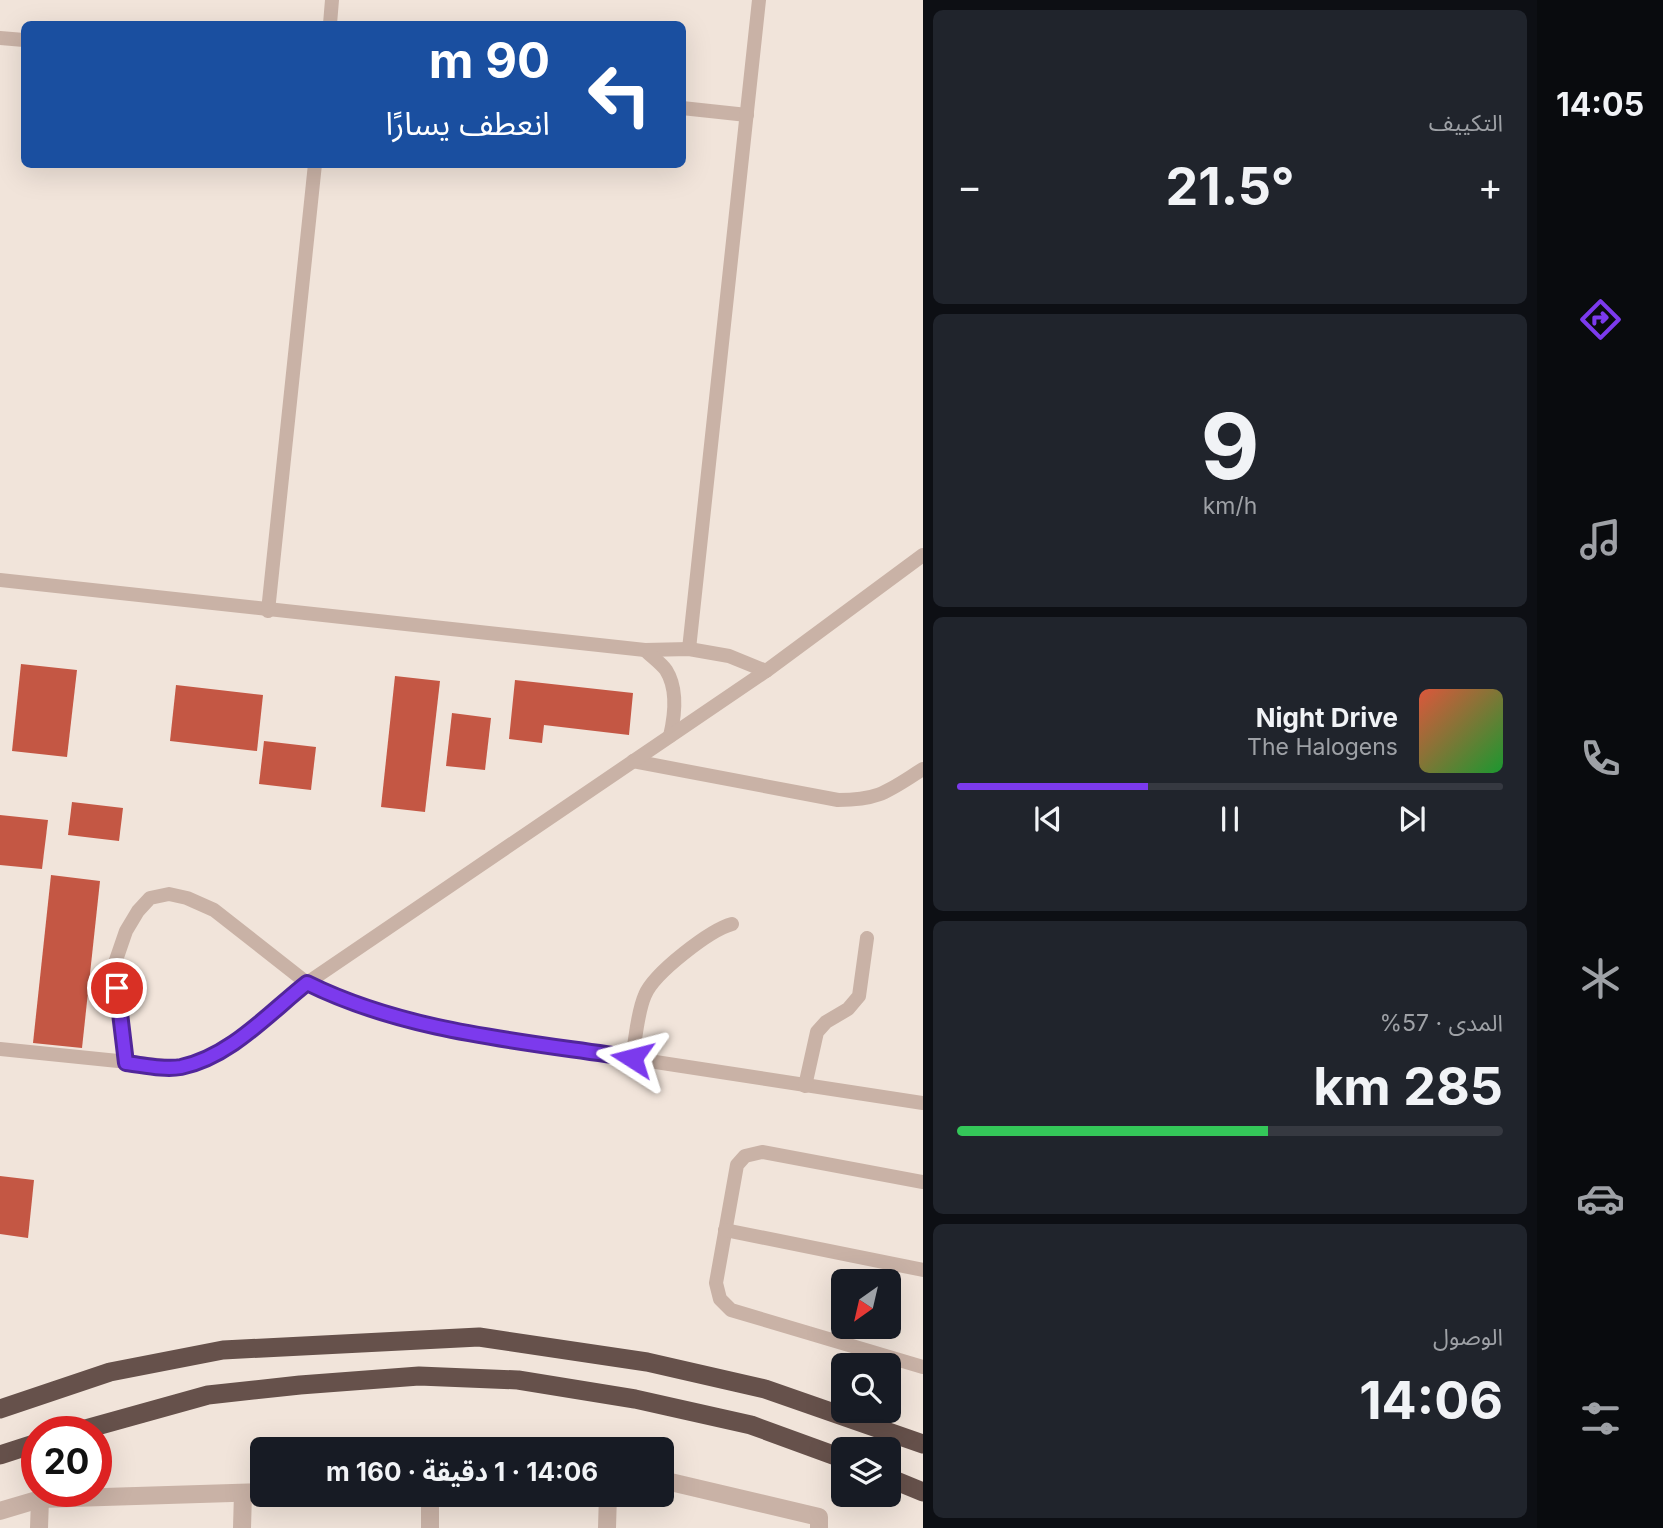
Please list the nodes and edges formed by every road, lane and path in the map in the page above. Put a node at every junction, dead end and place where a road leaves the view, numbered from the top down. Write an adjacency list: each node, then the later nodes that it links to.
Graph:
1 (332, 0): 3 (lane)
2 (759, 0): 7 (lane)
3 (330, 21)
4 (0, 38): 5 (lane)
5 (21, 40)
6 (686, 108): 7 (lane)
7 (747, 115): 12 (lane)
8 (315, 168): 11 (lane)
9 (923, 555): 14 (lane)
10 (0, 580): 11 (lane)
11 (268, 611): 13 (lane)
12 (689, 649): 13 (lane); 14 (lane)
13 (645, 650): 15 (lane)
14 (766, 671): 15 (lane)
15 (670, 736): 16 (lane)
16 (633, 761): 17 (lane); 20 (lane)
17 (923, 769)
18 (732, 924): 22 (lane)
19 (867, 938): 24 (lane)
20 (307, 983): 22 (lane); 23 (lane); 23 (lane)
21 (0, 1049): 23 (lane)
22 (632, 1058): 24 (lane)
23 (126, 1063)
24 (805, 1086): 25 (lane)
25 (923, 1103)
26 (923, 1182): 27 (lane)
27 (725, 1230): 28 (lane); 29 (lane)
28 (923, 1270)
29 (923, 1367)
30 (0, 1409): 32 (highway)
31 (112, 1422): 34 (highway)
32 (923, 1444)
33 (21, 1448): 35 (highway)
34 (831, 1454)
35 (0, 1455)
36 (674, 1483): 51 (street)
37 (901, 1483): 38 (highway)
38 (923, 1492)
39 (243, 1493): 40 (street); 41 (street); 48 (street)
40 (250, 1493)
41 (112, 1497)
42 (21, 1505): 46 (street)
43 (40, 1507): 47 (street)
44 (430, 1507): 49 (street)
45 (608, 1507): 50 (street)
46 (0, 1511)
47 (39, 1528)
48 (242, 1528)
49 (430, 1528)
50 (607, 1528)
51 (819, 1528)

